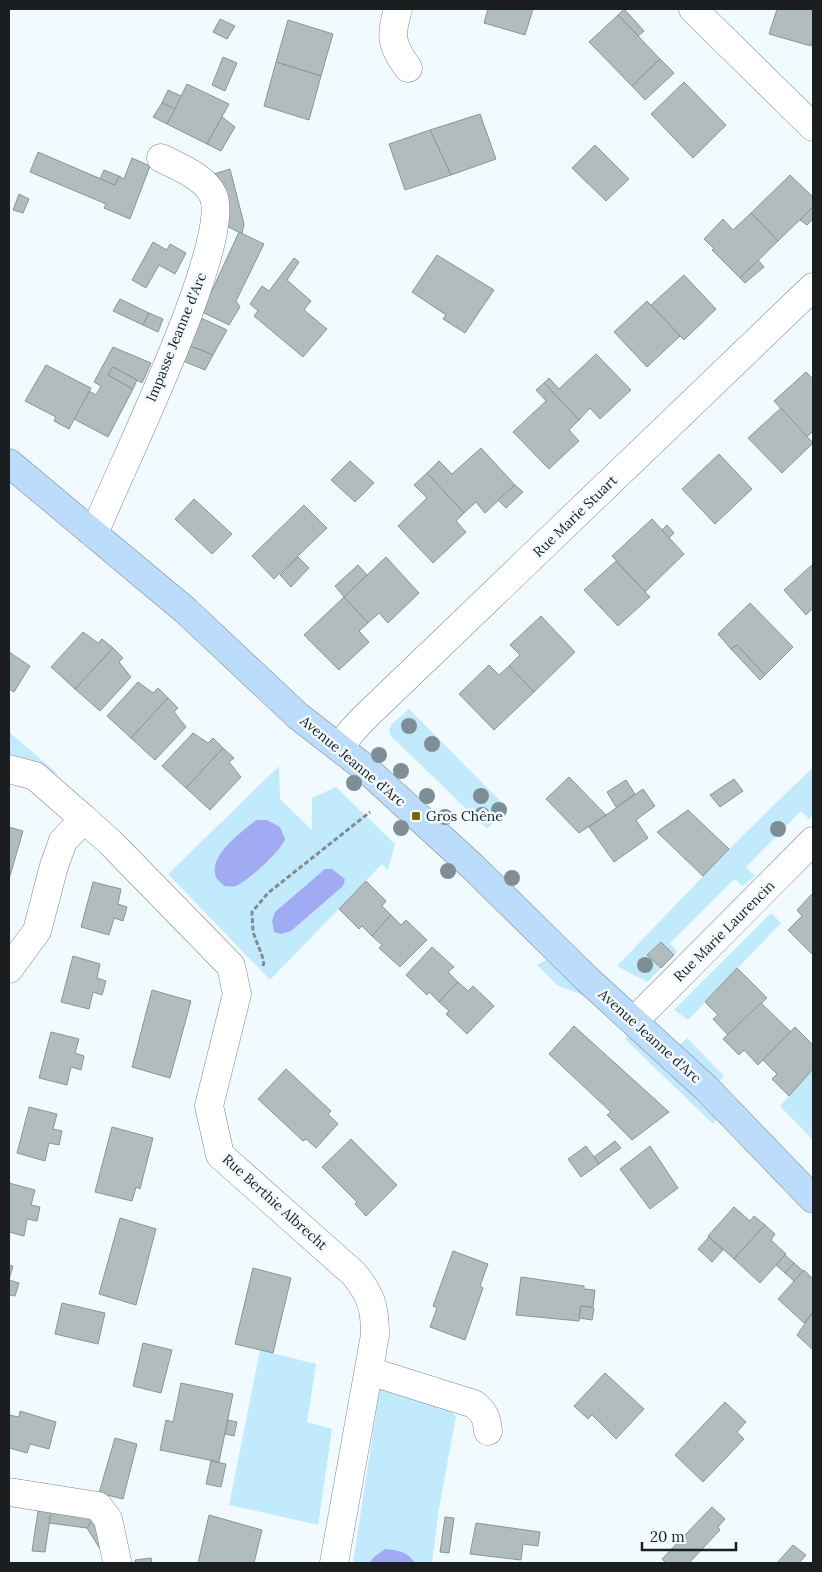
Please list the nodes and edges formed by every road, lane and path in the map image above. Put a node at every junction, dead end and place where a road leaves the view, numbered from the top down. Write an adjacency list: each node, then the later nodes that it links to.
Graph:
1 (398, 9): 3 (street)
2 (693, 9): 4 (street)
3 (408, 68)
4 (813, 127)
5 (161, 158): 8 (street, Impasse Jeanne d'Arc)
6 (813, 287): 9 (street, Rue Marie Stuart)
7 (9, 463): 8 (street, Avenue Jeanne d'Arc)
8 (94, 534): 9 (street, Avenue Jeanne d'Arc)
9 (341, 748): 16 (street, Avenue Jeanne d'Arc)
10 (9, 769): 12 (street, Rue Berthie Albrecht)
11 (370, 811): 15 (path)
12 (84, 819): 14 (street); 15 (street, Rue Berthie Albrecht)
13 (813, 841): 16 (street, Rue Marie Laurencin)
14 (9, 970)
15 (238, 994): 18 (street, Rue Berthie Albrecht)
16 (634, 1021): 17 (street, Avenue Jeanne d'Arc)
17 (813, 1198)
18 (369, 1371): 19 (street); 22 (street, Rue Berthie Albrecht)
19 (488, 1431)
20 (9, 1492): 21 (street)
21 (117, 1561)
22 (334, 1563)

